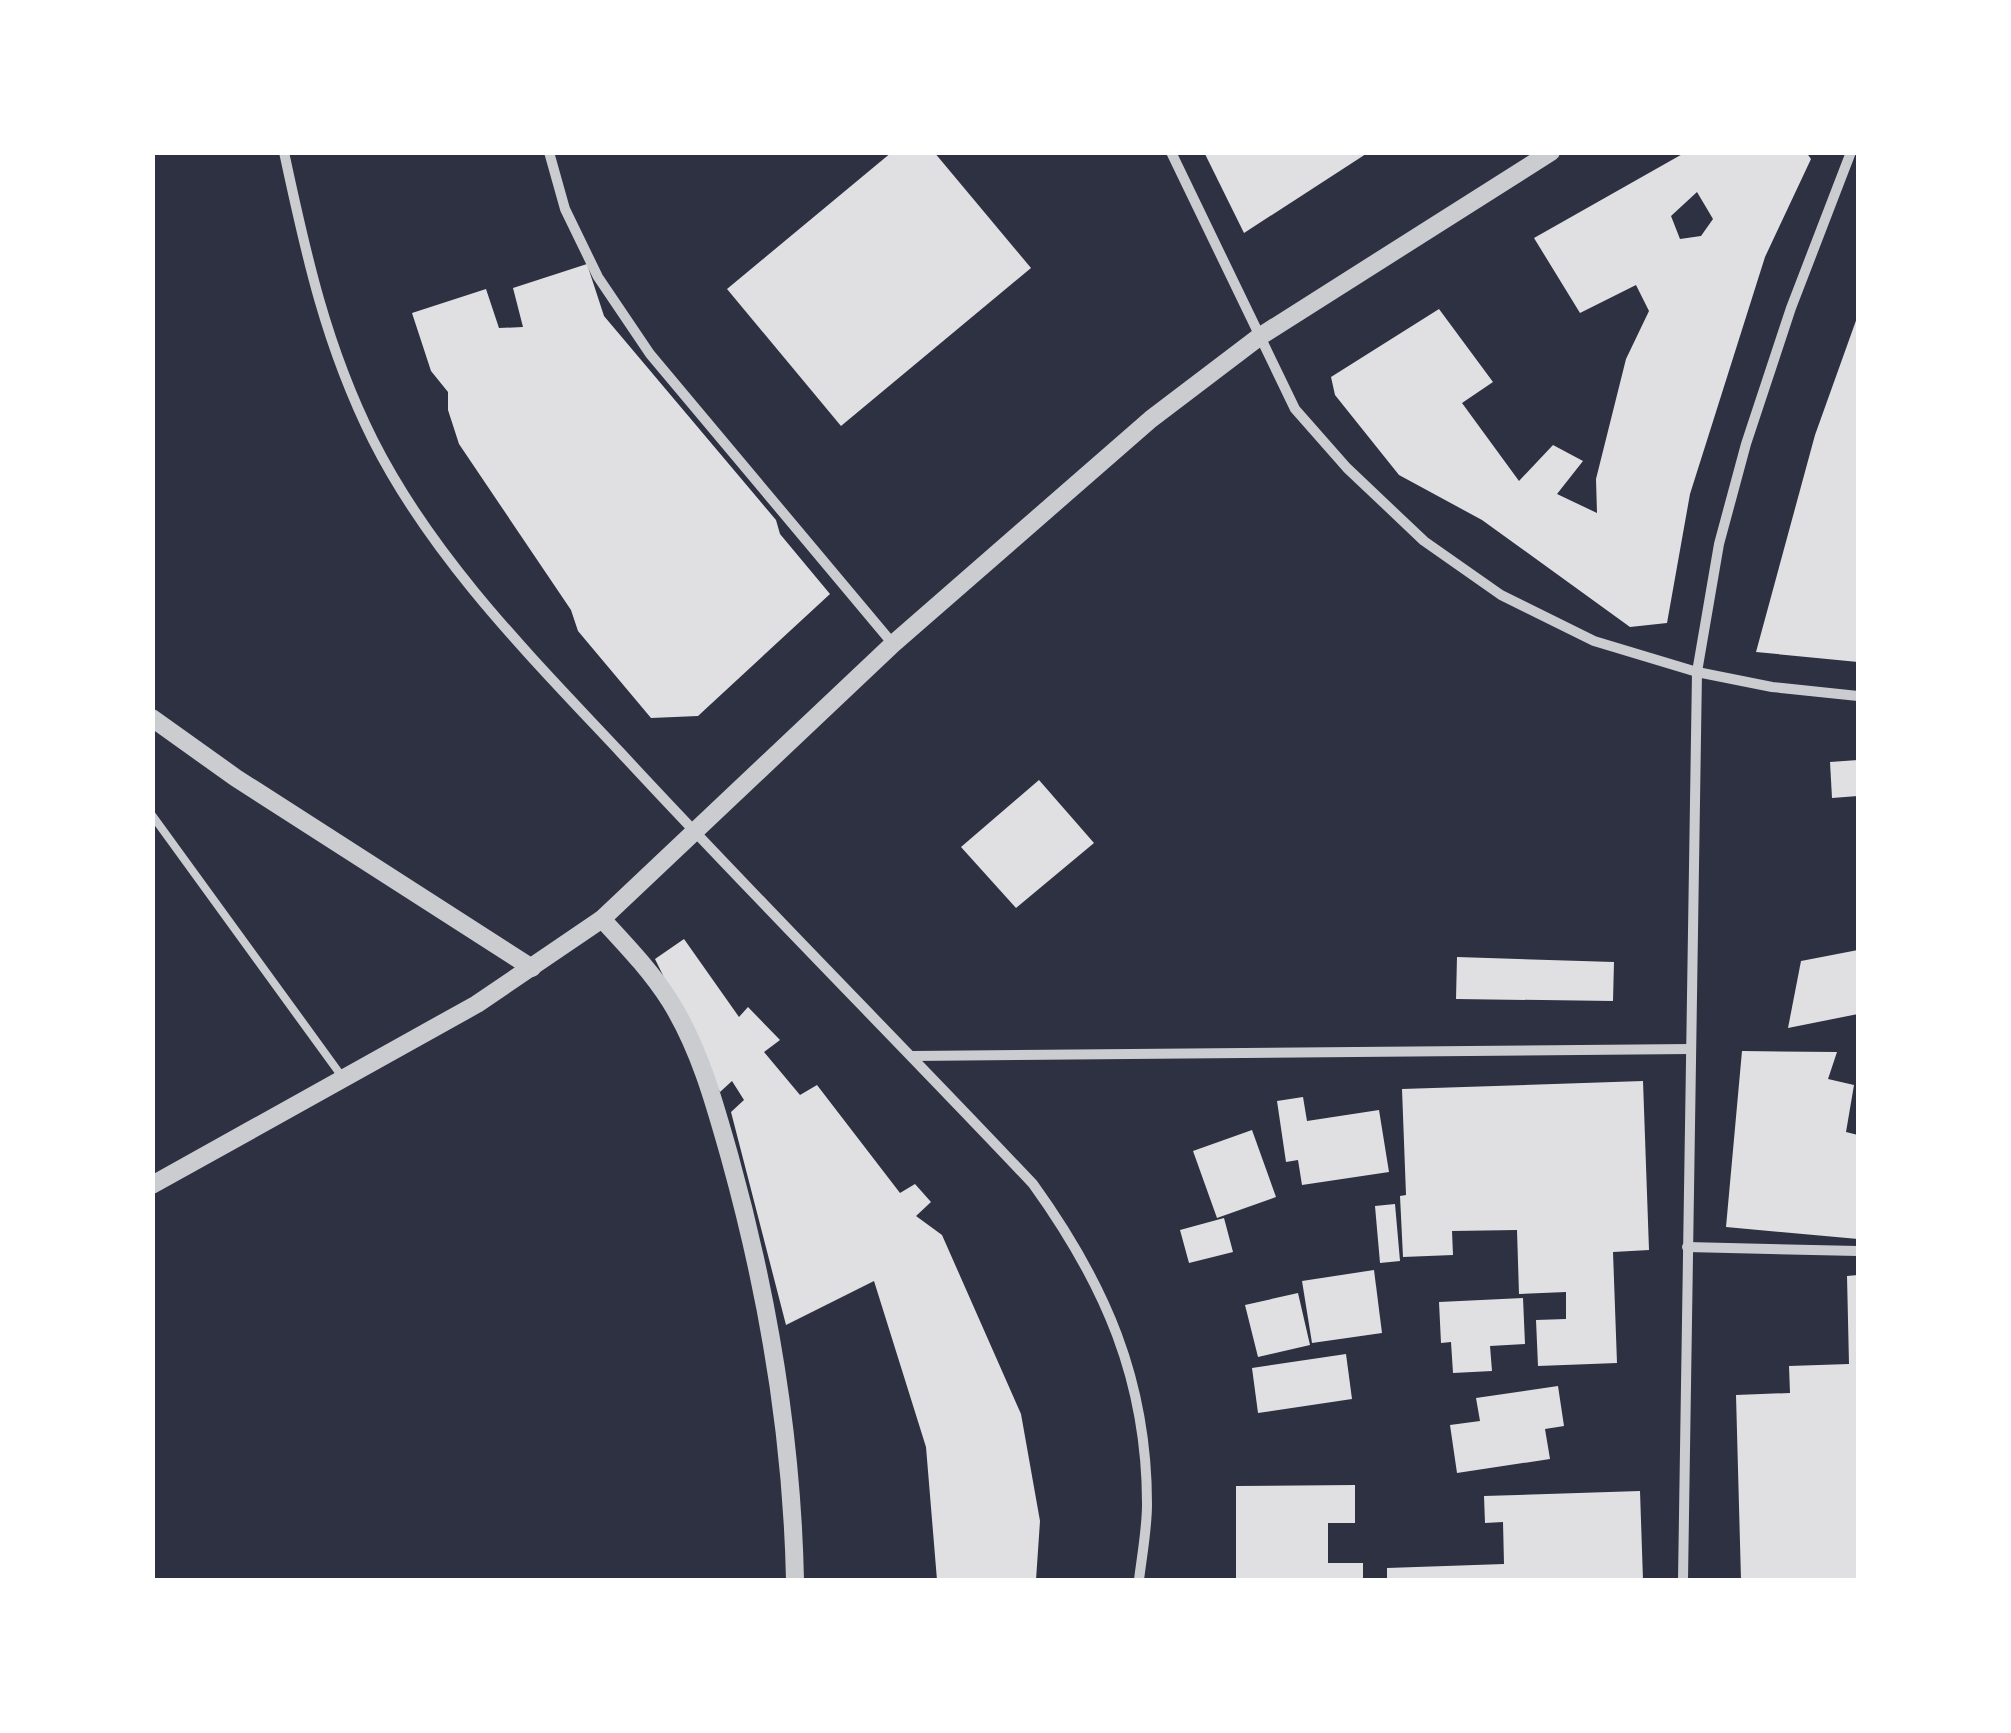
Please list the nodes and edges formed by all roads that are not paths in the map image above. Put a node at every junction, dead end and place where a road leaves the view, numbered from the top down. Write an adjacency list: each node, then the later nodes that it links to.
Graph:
1 (284, 152): 12 (street)
2 (550, 152): 7 (street)
3 (1171, 152): 6 (street)
4 (1551, 152): 6 (street)
5 (1851, 152): 8 (street)
6 (1259, 337): 7 (street); 8 (street)
7 (894, 644): 12 (street)
8 (1696, 672): 9 (street); 15 (street)
9 (1858, 696)
10 (152, 718): 14 (street)
11 (152, 815): 17 (lane)
12 (696, 834): 13 (street); 16 (street)
13 (602, 919): 14 (street); 21 (street)
14 (532, 968): 17 (street)
15 (1691, 1048): 16 (street); 19 (street)
16 (912, 1056): 22 (street)
17 (343, 1078): 18 (street)
18 (152, 1186)
19 (1687, 1246): 20 (street); 23 (street)
20 (1858, 1251)
21 (795, 1580)
22 (1139, 1580)
23 (1683, 1580)

